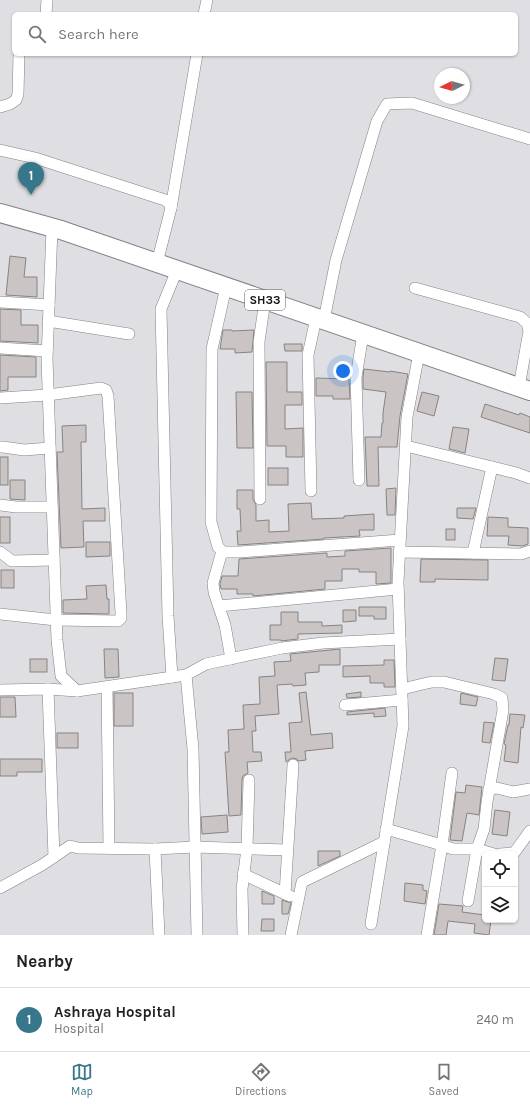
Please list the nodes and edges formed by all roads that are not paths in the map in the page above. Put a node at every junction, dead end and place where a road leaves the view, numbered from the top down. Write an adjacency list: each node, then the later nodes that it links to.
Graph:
1 (47, 0): 3 (street)
2 (207, 0): 4 (street)
3 (46, 12)
4 (204, 12)
5 (19, 56): 7 (street)
6 (197, 56): 10 (street)
7 (0, 107)
8 (530, 139): 20 (street)
9 (0, 150): 10 (street)
10 (170, 208): 13 (street)
11 (0, 213): 12 (main road, SH33)
12 (52, 228): 13 (main road, SH33); 19 (street)
13 (157, 263): 14 (main road, SH33)
14 (177, 270): 15 (main road, SH33); 54 (street)
15 (226, 287): 17 (main road, SH33); 41 (street)
16 (414, 288): 27 (street)
17 (265, 300): 20 (main road, SH33); 37 (street)
18 (0, 302): 19 (street)
19 (49, 305): 21 (street)
20 (320, 319): 23 (main road, SH33); 36 (street)
21 (48, 321): 22 (street); 25 (street)
22 (129, 334)
23 (364, 334): 26 (main road, SH33); 35 (street)
24 (0, 348): 25 (street)
25 (47, 352): 28 (street)
26 (419, 353): 27 (main road, SH33); 30 (street)
27 (524, 389)
28 (48, 394): 29 (street); 32 (street); 50 (street)
29 (0, 398)
30 (406, 446): 33 (street); 40 (street)
31 (0, 447): 32 (street)
32 (50, 448): 39 (street)
33 (492, 467): 34 (street); 45 (street)
34 (530, 478)
35 (359, 480)
36 (311, 491)
37 (260, 499)
38 (0, 505): 39 (street)
39 (52, 508): 46 (street)
40 (400, 540): 41 (street); 44 (street)
41 (222, 551): 48 (street)
42 (530, 551): 45 (street)
43 (0, 552): 46 (street)
44 (399, 552): 45 (street); 47 (street)
45 (473, 553)
46 (54, 560): 50 (street)
47 (398, 589): 48 (street); 51 (street)
48 (219, 606): 52 (street)
49 (0, 614): 50 (street)
50 (56, 620): 58 (street)
51 (400, 639): 52 (street); 59 (street)
52 (231, 659): 53 (street)
53 (186, 675): 54 (street); 70 (street)
54 (172, 677): 55 (street)
55 (107, 687): 58 (street); 71 (street)
56 (48, 689): 57 (street); 58 (street); 78 (street)
57 (0, 690)
58 (77, 691)
59 (402, 695): 60 (street); 64 (street); 66 (street)
60 (345, 705)
61 (293, 765): 74 (street)
62 (452, 773): 69 (street)
63 (249, 780): 72 (street)
64 (489, 789): 65 (street); 75 (street)
65 (530, 789)
66 (386, 829): 68 (street); 69 (street)
67 (530, 832): 77 (street)
68 (384, 842): 82 (street); 84 (street)
69 (442, 845): 75 (street); 89 (street)
70 (195, 847): 72 (street); 73 (street); 86 (street)
71 (109, 848): 73 (street); 78 (street)
72 (247, 848): 74 (street); 79 (street)
73 (155, 849): 85 (street)
74 (287, 850): 81 (street)
75 (477, 850): 76 (street); 83 (street)
76 (482, 851)
77 (516, 851)
78 (54, 857): 80 (street)
79 (244, 874): 81 (street); 87 (street)
80 (0, 888)
81 (285, 894): 82 (street)
82 (298, 900): 88 (street)
83 (468, 901)
84 (371, 924)
85 (159, 935)
86 (197, 935)
87 (243, 935)
88 (291, 935)
89 (427, 935)

